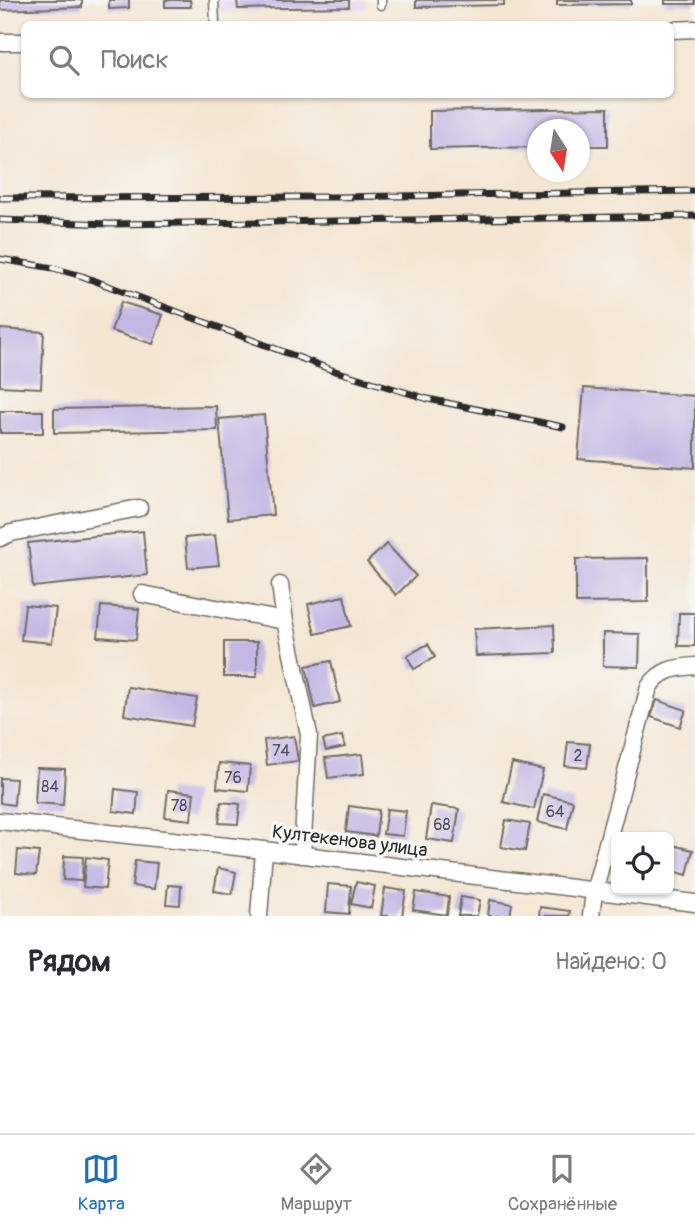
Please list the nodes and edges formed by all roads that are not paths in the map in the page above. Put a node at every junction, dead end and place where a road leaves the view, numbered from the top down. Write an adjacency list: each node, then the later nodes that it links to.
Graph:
1 (214, 0): 2 (lane)
2 (215, 21)
3 (695, 29): 4 (street)
4 (674, 30)
5 (0, 42): 6 (street)
6 (21, 42)
7 (139, 508): 8 (street)
8 (0, 538)
9 (280, 585): 11 (street)
10 (142, 594): 11 (street)
11 (285, 621): 15 (street)
12 (695, 666): 16 (street)
13 (0, 821): 14 (street, Култекенова улица)
14 (264, 850): 15 (street, Култекенова улица); 18 (street)
15 (302, 855): 16 (street, Култекенова улица)
16 (594, 892): 17 (street, Култекенова улица); 19 (street)
17 (695, 904)
18 (259, 916)
19 (591, 916)

